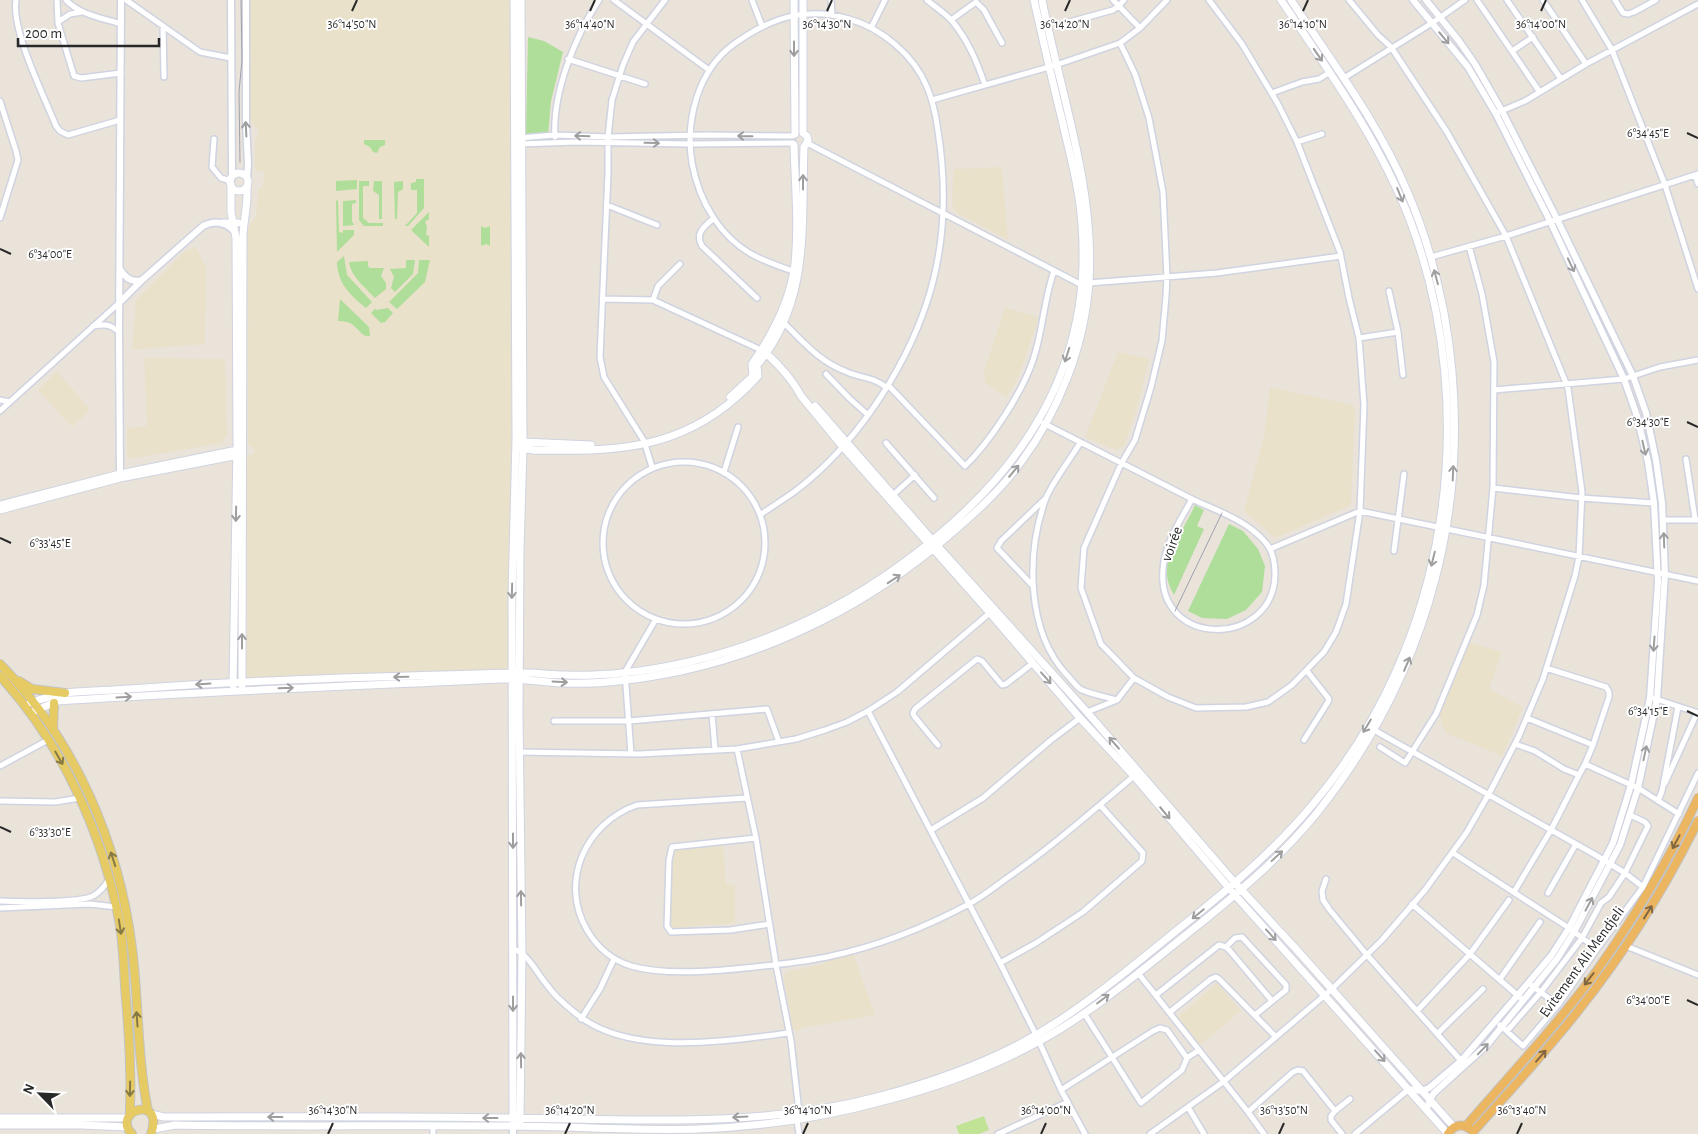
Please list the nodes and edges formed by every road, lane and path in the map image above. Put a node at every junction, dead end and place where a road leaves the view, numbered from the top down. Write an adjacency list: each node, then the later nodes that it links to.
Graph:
1 (16, 0): 78 (street)
2 (57, 0): 45 (street)
3 (66, 0): 39 (street)
4 (121, 0): 47 (street)
5 (126, 0): 50 (street)
6 (231, 0): 60 (street)
7 (246, 0): 93 (street, one-way to 7)
8 (514, 0): 87 (main road)
9 (521, 0): 87 (main road)
10 (599, 0): 61 (street)
11 (614, 0): 48 (street)
12 (665, 0): 48 (street)
13 (752, 0): 51 (street)
14 (794, 0): 41 (main road)
15 (803, 0): 40 (main road)
16 (831, 0): 42 (street)
17 (885, 0): 52 (street)
18 (927, 0): 44 (street)
19 (1034, 0): 63 (main road)
20 (1042, 0): 63 (main road)
21 (1113, 0): 38 (street)
22 (1124, 0): 38 (street)
23 (1167, 0): 53 (street)
24 (1209, 0): 74 (street)
25 (1281, 0): 65 (main road, one-way to 65)
26 (1291, 0): 69 (main road)
27 (1349, 0): 57 (street)
28 (1413, 0): 46 (street)
29 (1426, 0): 43 (street)
30 (1465, 0): 43 (street)
31 (1477, 0): 59 (street)
32 (1507, 0): 54 (street)
33 (1543, 0): 62 (street)
34 (1582, 0): 58 (street)
35 (1615, 0): 36 (street)
36 (1656, 0)
37 (1696, 3): 58 (street)
38 (1119, 6): 49 (street); 53 (street)
39 (83, 12): 45 (street); 47 (street)
40 (803, 14): 41 (street); 42 (street); 80 (main road)
41 (794, 15): 51 (street); 86 (main road, one-way to 86)
42 (832, 15): 52 (street)
43 (1441, 17): 46 (street); 77 (street)
44 (951, 20): 55 (street); 72 (street)
45 (58, 22): 66 (street)
46 (1432, 23): 57 (street); 77 (street, one-way to 77)
47 (121, 24): 66 (street)
48 (646, 24): 64 (street); 67 (street)
49 (1062, 24)
50 (163, 26): 60 (street); 68 (street)
51 (762, 26): 64 (street)
52 (871, 28): 75 (street)
53 (1140, 28): 56 (street)
54 (1533, 37): 59 (street); 70 (street)
55 (1002, 43)
56 (1120, 43): 63 (street); 116 (street)
57 (1391, 47): 69 (street); 108 (street)
58 (1612, 50): 62 (street); 96 (street)
59 (1512, 51): 73 (street)
60 (231, 58): 94 (street)
61 (568, 59): 67 (street); 82 (street)
62 (1586, 64): 70 (street)
63 (1053, 66): 72 (street); 118 (main road)
64 (709, 70): 83 (street)
65 (1330, 72): 74 (street); 79 (main road)
66 (120, 73): 78 (street)
67 (620, 76): 71 (street); 85 (street)
68 (164, 77)
69 (1344, 78): 79 (main road)
70 (1561, 79): 73 (street)
71 (645, 84)
72 (985, 85): 75 (street)
73 (1539, 92): 77 (street)
74 (1272, 93): 88 (street)
75 (932, 100): 99 (street)
76 (0, 101): 101 (street)
77 (1499, 112): 103 (street)
78 (120, 120): 113 (street)
79 (1372, 131): 111 (main road); 173 (main road, one-way to 173)
80 (803, 133): 86 (main road); 91 (main road)
81 (1322, 134): 88 (street)
82 (555, 135): 85 (street, one-way to 82); 87 (street); 89 (street)
83 (690, 135): 85 (street); 86 (street, one-way to 83); 90 (street)
84 (214, 139): 94 (street)
85 (608, 140): 89 (street); 90 (street, one-way to 90); 98 (street)
86 (794, 140): 90 (street); 91 (main road); 114 (main road)
87 (518, 141): 89 (street); 149 (main road)
88 (1297, 142): 110 (street)
89 (556, 143)
90 (690, 144): 102 (street)
91 (806, 145): 99 (street); 125 (main road, one-way to 91)
92 (1697, 174): 95 (street); 96 (street)
93 (247, 178): 94 (main road); 97 (main road)
94 (231, 181): 97 (main road); 100 (main road)
95 (1698, 184)
96 (1665, 185): 103 (street); 119 (street)
97 (247, 186): 104 (main road)
98 (607, 205): 106 (street); 122 (street)
99 (944, 215): 115 (street); 137 (street)
100 (232, 216): 105 (street); 107 (main road)
101 (0, 218)
102 (713, 219): 114 (street); 121 (street)
103 (1554, 220): 108 (street); 134 (street); 135 (street, one-way to 135)
104 (243, 222): 107 (main road); 150 (main road)
105 (222, 223): 107 (main road); 117 (street)
106 (657, 225)
107 (234, 228): 150 (main road)
108 (1506, 236): 109 (street); 136 (street)
109 (1469, 246): 111 (street); 138 (street)
110 (1341, 256): 116 (street); 129 (street)
111 (1431, 257): 174 (main road, one-way to 111)
112 (680, 264): 123 (street)
113 (119, 268): 117 (street); 124 (street)
114 (793, 272): 130 (main road)
115 (1054, 272): 118 (street); 137 (street)
116 (1167, 277): 118 (street); 152 (street)
117 (142, 280): 124 (street)
118 (1086, 284): 143 (main road)
119 (1698, 289)
120 (1389, 291): 128 (street)
121 (756, 298)
122 (603, 299): 123 (street); 145 (street)
123 (653, 300): 130 (street)
124 (119, 303): 126 (street); 127 (street)
125 (784, 323): 130 (main road); 137 (street)
126 (93, 326): 127 (street); 140 (street)
127 (119, 332): 157 (street)
128 (1398, 332): 129 (street); 133 (street)
129 (1359, 338): 167 (street)
130 (764, 352): 145 (main road); 148 (main road)
131 (1698, 360): 134 (street)
132 (826, 374): 142 (street)
133 (1403, 375)
134 (1633, 376): 135 (street); 171 (street)
135 (1624, 378): 136 (street); 164 (street, one-way to 164)
136 (1566, 384): 138 (street); 162 (street)
137 (887, 386): 142 (street)
138 (1494, 390): 158 (street)
139 (0, 400): 140 (street)
140 (9, 402): 141 (street)
141 (0, 411)
142 (868, 414): 148 (street)
143 (1042, 423): 147 (street); 176 (main road)
144 (738, 427): 154 (street)
145 (645, 442): 149 (main road); 153 (street)
146 (886, 443): 156 (street)
147 (1080, 443): 152 (street); 161 (street)
148 (845, 444): 159 (main road); 168 (street); 176 (main road)
149 (521, 445): 191 (main road)
150 (239, 452): 157 (main road); 195 (main road, one-way to 195); 196 (main road, one-way to 150)
151 (1686, 459): 172 (street)
152 (1121, 464): 163 (street); 193 (street)
153 (652, 468): 154 (street); 184 (street)
154 (724, 472): 168 (street)
155 (1404, 474): 170 (street)
156 (915, 475): 159 (street); 160 (street)
157 (120, 476): 165 (main road); 166 (main road)
158 (1493, 488): 162 (street); 175 (street)
159 (893, 495): 176 (main road)
160 (934, 498)
161 (1046, 498): 182 (street); 182 (street)
162 (1581, 498): 164 (street); 179 (street)
163 (1192, 499): 177 (street); 177 (street, voirée)
164 (1654, 503): 169 (street)
165 (0, 504)
166 (0, 510)
167 (1360, 511): 170 (street); 177 (street); 188 (street)
168 (760, 515): 184 (street)
169 (1655, 515): 171 (street); 180 (street)
170 (1398, 518): 173 (street); 178 (street)
171 (1663, 518): 172 (street); 180 (street, one-way to 171)
172 (1696, 520)
173 (1439, 527): 174 (street); 259 (main road, one-way to 259)
174 (1447, 529): 175 (street); 218 (main road, one-way to 174)
175 (1488, 539): 179 (street); 228 (street)
176 (933, 545): 183 (main road); 189 (main road); 194 (main road, one-way to 176)
177 (1270, 549)
178 (1394, 551)
179 (1579, 557): 180 (street); 187 (street)
180 (1661, 573): 181 (street); 201 (street)
181 (1698, 581)
182 (1033, 586): 203 (street)
183 (992, 611): 185 (main road); 208 (street); 209 (main road)
184 (656, 619): 189 (street)
185 (1033, 663): 213 (main road, one-way to 213); 223 (street)
186 (0, 664): 192 (main road)
187 (1546, 668): 214 (street); 224 (street)
188 (1307, 671): 193 (street); 220 (street)
189 (624, 672): 191 (main road); 194 (street)
190 (0, 676): 205 (main road)
191 (516, 676): 194 (main road, one-way to 194); 196 (main road, one-way to 196); 198 (main road, one-way to 191); 229 (main road)
192 (13, 677): 200 (main road); 204 (main road)
193 (1134, 678): 203 (street)
194 (626, 681): 216 (street)
195 (234, 682): 196 (main road); 197 (main road); 199 (main road, one-way to 199)
196 (242, 682): 198 (main road)
197 (233, 690): 198 (main road); 199 (main road)
198 (242, 690)
199 (151, 691): 200 (main road); 202 (main road, one-way to 199)
200 (65, 693): 202 (main road)
201 (1654, 698): 206 (street); 236 (street); 237 (street, one-way to 201)
202 (56, 700): 204 (main road); 207 (main road); 217 (main road)
203 (1117, 700): 209 (street)
204 (34, 702): 205 (main road); 207 (main road)
205 (24, 705): 210 (main road)
206 (1678, 707): 211 (street); 238 (street)
207 (39, 709): 210 (main road); 217 (main road)
208 (868, 711): 221 (street); 249 (street)
209 (1087, 712): 259 (main road, one-way to 209)
210 (30, 713): 219 (main road)
211 (1697, 713): 238 (street)
212 (712, 714): 216 (street); 221 (street); 227 (street)
213 (1080, 718): 235 (main road); 249 (street)
214 (1527, 718): 222 (street); 224 (street)
215 (554, 721): 216 (street)
216 (629, 721): 230 (street)
217 (53, 730): 327 (main road, one-way to 217)
218 (1374, 730): 228 (street); 262 (main road, one-way to 218)
219 (48, 740): 232 (street); 240 (main road, one-way to 240)
220 (1304, 740)
221 (779, 742): 226 (street)
222 (1515, 744): 234 (street); 239 (street)
223 (938, 745)
224 (1593, 745): 231 (street)
225 (1380, 747): 228 (street)
226 (737, 749): 227 (street); 241 (street)
227 (714, 750): 230 (street)
228 (1413, 751): 239 (street)
229 (516, 752): 230 (street); 279 (main road, one-way to 279); 281 (main road, one-way to 229)
230 (631, 754)
231 (1585, 764): 234 (street); 236 (street)
232 (0, 766)
233 (1698, 773): 246 (street)
234 (1579, 775): 250 (street)
235 (1134, 776): 245 (street); 261 (main road, one-way to 261)
236 (1631, 785): 237 (street); 254 (street)
237 (1638, 788): 244 (street); 247 (street)
238 (1662, 790): 244 (street)
239 (1488, 795): 250 (street); 253 (street)
240 (80, 798): 243 (street); 257 (main road)
241 (747, 798): 251 (street); 284 (street)
242 (1698, 798): 333 (highway, Evitement Ali Mendjeli, one-way to 333)
243 (0, 801)
244 (1658, 801): 246 (street)
245 (1100, 805): 269 (street); 285 (street)
246 (1680, 814): 260 (street)
247 (1630, 815): 255 (street); 256 (street)
248 (1698, 821): 277 (highway, Evitement Ali Mendjeli, one-way to 248)
249 (930, 830): 269 (street)
250 (1551, 830): 252 (street); 263 (street)
251 (756, 838): 274 (street); 274 (street)
252 (1576, 844): 254 (street); 264 (street)
253 (1452, 853): 263 (street); 270 (street)
254 (1604, 861): 255 (street); 275 (street)
255 (1611, 864): 256 (street); 275 (street, one-way to 255)
256 (1625, 873): 260 (street); 276 (street)
257 (109, 879): 268 (street); 271 (main road)
258 (1326, 879): 283 (street)
259 (1235, 883): 261 (main road); 262 (main road)
260 (1643, 887): 280 (street)
261 (1229, 888): 265 (main road); 310 (main road, one-way to 310)
262 (1242, 889): 265 (main road); 292 (main road)
263 (1514, 892): 275 (street)
264 (1548, 893)
265 (1235, 896): 287 (main road); 295 (main road, one-way to 295)
266 (1509, 900): 282 (street)
267 (0, 901): 268 (street)
268 (27, 904): 271 (street); 272 (street)
269 (969, 904): 285 (street); 286 (street)
270 (1412, 904): 282 (street); 283 (street)
271 (116, 907): 328 (main road, one-way to 328)
272 (0, 908)
273 (1540, 922): 289 (street)
274 (770, 924): 286 (street)
275 (1572, 930): 276 (street); 290 (street)
276 (1582, 938): 280 (street); 293 (street)
277 (1626, 946): 288 (street); 341 (highway, Evitement Ali Mendjeli, one-way to 277)
278 (1226, 947): 294 (street); 297 (street); 297 (street)
279 (514, 949): 281 (street); 330 (main road, one-way to 330)
280 (1597, 949): 298 (street)
281 (522, 953): 303 (street); 330 (main road, one-way to 281)
282 (1470, 954): 289 (street); 300 (street)
283 (1367, 956): 292 (street); 300 (street)
284 (614, 959): 286 (street); 303 (street)
285 (1000, 963): 310 (street)
286 (776, 964): 307 (street)
287 (1138, 973): 294 (street); 301 (main road, one-way to 287)
288 (1698, 975)
289 (1500, 979): 296 (street)
290 (1531, 985): 293 (street); 296 (street)
291 (1483, 988): 308 (street)
292 (1332, 990): 295 (street); 318 (main road)
293 (1541, 992): 298 (street); 306 (street)
294 (1156, 995): 299 (street)
295 (1325, 995): 309 (street); 316 (main road, one-way to 316)
296 (1521, 998): 304 (street); 305 (street)
297 (1272, 1001): 302 (street)
298 (1558, 1005): 306 (street)
299 (1170, 1012): 302 (street); 311 (street)
300 (1417, 1012): 308 (street)
301 (1084, 1013): 310 (main road); 313 (street)
302 (1255, 1015): 309 (street)
303 (581, 1018): 307 (street)
304 (1495, 1022): 305 (street); 314 (street)
305 (1501, 1027): 306 (street); 314 (street, one-way to 305)
306 (1507, 1031)
307 (789, 1034): 325 (street)
308 (1437, 1034): 314 (street)
309 (1276, 1037): 315 (street)
310 (1037, 1038): 317 (street); 325 (main road); 331 (main road)
311 (1199, 1050): 312 (street); 315 (street)
312 (1188, 1058): 313 (street); 313 (street)
313 (1112, 1059): 317 (street)
314 (1464, 1063): 318 (street); 320 (street)
315 (1223, 1082): 322 (street); 326 (street)
316 (1409, 1089): 318 (street); 323 (main road); 350 (street)
317 (1061, 1090): 321 (street)
318 (1422, 1091): 320 (main road)
319 (1350, 1099): 324 (street)
320 (1430, 1100): 323 (street); 334 (main road)
321 (1068, 1102): 344 (street); 345 (street)
322 (1188, 1107): 346 (street); 347 (street)
323 (1427, 1109): 351 (main road)
324 (1335, 1111): 326 (street); 349 (street)
325 (799, 1112): 330 (main road, one-way to 330); 331 (street)
326 (1248, 1112): 348 (street)
327 (150, 1113): 328 (main road); 330 (main road, one-way to 327); 340 (main road)
328 (129, 1116): 329 (main road); 339 (main road)
329 (0, 1118)
330 (516, 1118): 335 (main road)
331 (796, 1120): 338 (main road); 343 (street)
332 (0, 1124): 339 (main road)
333 (1466, 1126): 334 (highway); 341 (highway)
334 (1454, 1127): 351 (highway)
335 (518, 1129): 337 (main road); 338 (main road); 342 (street)
336 (239, 1130): 337 (main road); 340 (main road)
337 (433, 1130)
338 (733, 1130)
339 (129, 1132)
340 (152, 1132)
341 (1474, 1133)
342 (513, 1134)
343 (799, 1134)
344 (998, 1134)
345 (1085, 1134)
346 (1150, 1134)
347 (1204, 1134)
348 (1264, 1134)
349 (1342, 1134)
350 (1355, 1134)
351 (1448, 1134)

